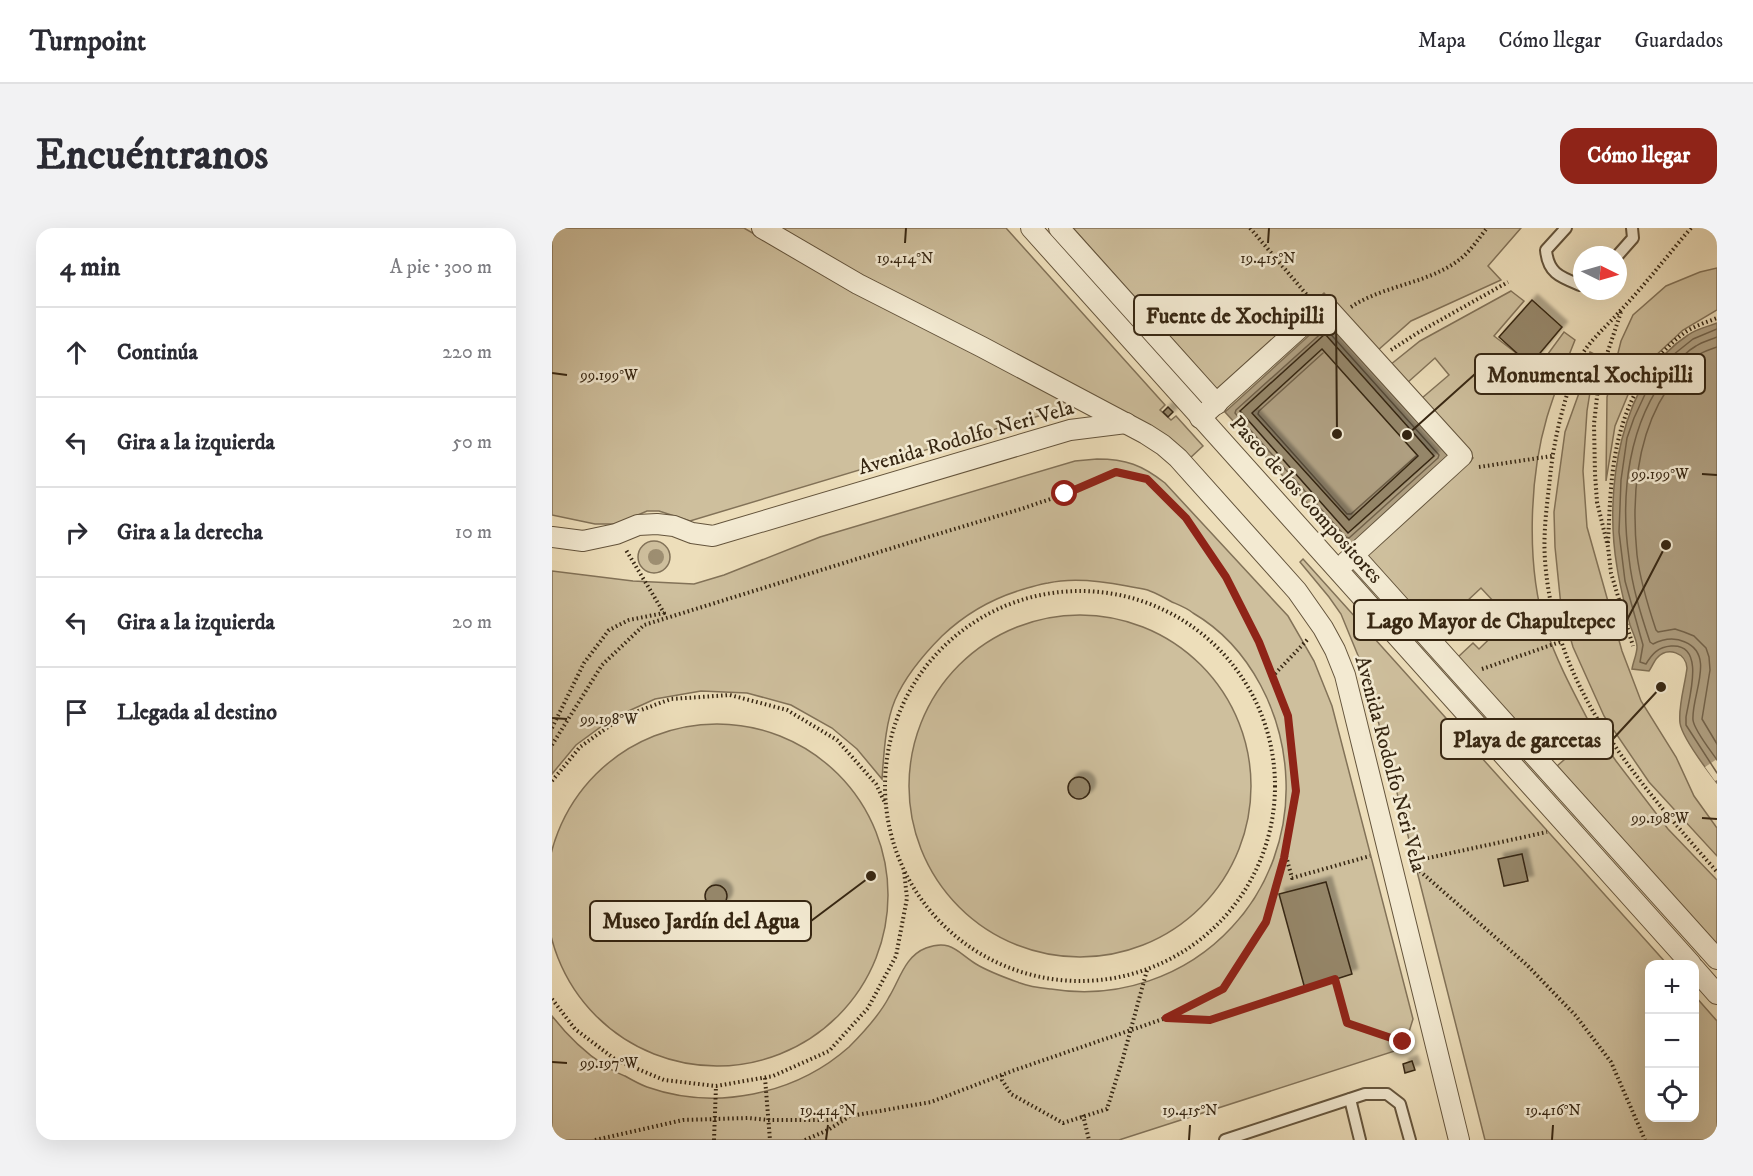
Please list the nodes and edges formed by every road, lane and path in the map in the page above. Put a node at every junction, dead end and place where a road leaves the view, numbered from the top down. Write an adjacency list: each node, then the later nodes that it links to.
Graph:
1 (762, 228): 18 (street)
2 (1031, 228): 17 (street, Paseo de los Compositores)
3 (1059, 228): 16 (street, Paseo de los Compositores)
4 (1250, 228): 13 (path)
5 (1487, 228): 13 (path)
6 (1566, 228): 11 (lane)
7 (1632, 228): 9 (lane)
8 (1690, 228): 12 (path)
9 (1626, 246)
10 (1508, 282): 15 (path)
11 (1573, 282)
12 (1621, 311): 21 (path); 25 (path)
13 (1328, 313): 15 (street, Paseo de los Compositores); 16 (street, Paseo de los Compositores)
14 (1717, 318): 21 (path)
15 (1375, 360): 22 (street, Paseo de los Compositores)
16 (1216, 404): 17 (street)
17 (1200, 418): 23 (street, Paseo de los Compositores)
18 (1126, 423): 19 (street, Avenida Rodolfo Neri Vela); 63 (street, Avenida Rodolfo Neri Vela)
19 (616, 534): 20 (street, Avenida Rodolfo Neri Vela); 30 (path)
20 (552, 537)
21 (1608, 547): 26 (path)
22 (1354, 555): 23 (street); 27 (street, Paseo de los Compositores)
23 (1337, 570): 35 (street, Paseo de los Compositores)
24 (1308, 638): 28 (path)
25 (1560, 642): 27 (path); 29 (path)
26 (1632, 646)
27 (1462, 676): 32 (street, Paseo de los Compositores)
28 (1272, 677): 31 (path); 36 (path)
29 (1600, 723): 32 (path); 39 (path)
30 (552, 728)
31 (552, 746)
32 (1546, 769): 40 (street, Paseo de los Compositores)
33 (552, 782): 34 (path)
34 (888, 810): 38 (path); 42 (path)
35 (1568, 827): 41 (street, Paseo de los Compositores); 64 (path)
36 (1285, 853): 37 (path); 46 (path)
37 (1364, 858)
38 (904, 868): 42 (path); 49 (path)
39 (1717, 872)
40 (1717, 959)
41 (1687, 960)
42 (1148, 969): 52 (path)
43 (1699, 973): 44 (street)
44 (1717, 993)
45 (552, 999): 50 (path)
46 (1166, 1018): 47 (path); 48 (path)
47 (1403, 1042)
48 (1002, 1075): 52 (path); 53 (path)
49 (765, 1078): 50 (path); 54 (path)
50 (716, 1086): 56 (path)
51 (1350, 1099): 60 (lane); 61 (lane); 62 (lane)
52 (1083, 1115): 59 (path)
53 (850, 1116): 54 (path); 58 (path)
54 (769, 1120): 55 (path); 57 (path)
55 (595, 1140)
56 (714, 1140)
57 (770, 1140)
58 (805, 1140)
59 (1089, 1140)
60 (1225, 1140)
61 (1360, 1140)
62 (1410, 1140)
63 (1459, 1140)
64 (1646, 1140)

